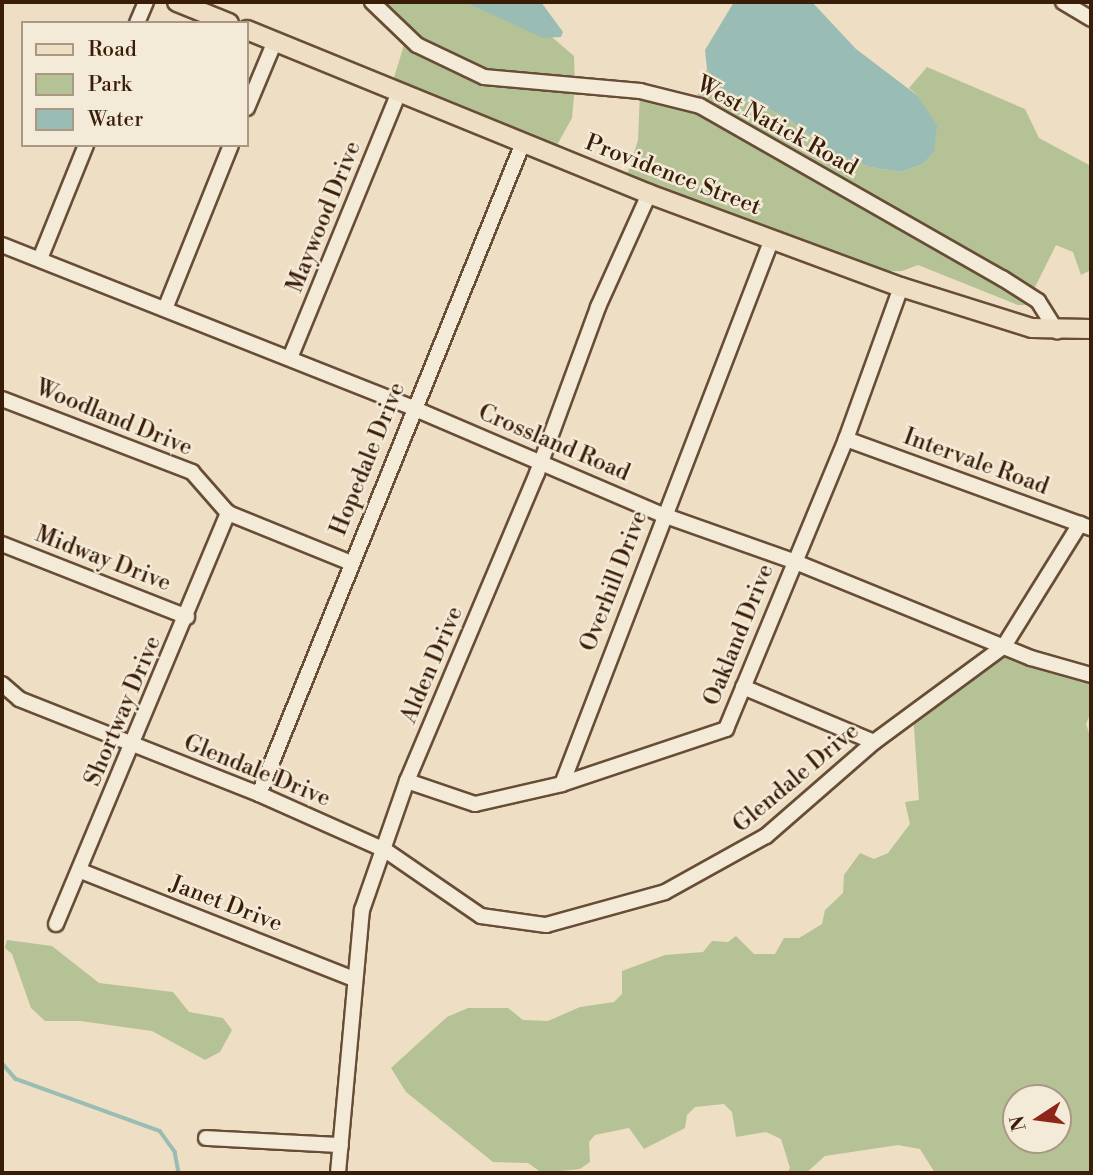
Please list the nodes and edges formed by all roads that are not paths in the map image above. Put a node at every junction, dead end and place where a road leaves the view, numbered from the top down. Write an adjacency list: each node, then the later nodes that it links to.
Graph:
1 (146, 2): 6 (street)
2 (177, 2): 7 (main road)
3 (372, 2): 22 (street, West Natick Road)
4 (1063, 2): 5 (street)
5 (1091, 19)
6 (138, 21)
7 (224, 21)
8 (248, 30): 9 (main road, Providence Street)
9 (275, 41): 10 (main road, Providence Street); 11 (street)
10 (399, 92): 12 (main road, Providence Street); 23 (street, Maywood Drive)
11 (248, 106)
12 (523, 143): 15 (main road, Providence Street); 25 (street, Hopedale Drive)
13 (85, 147): 18 (street)
14 (230, 147): 20 (street)
15 (649, 194): 16 (main road, Providence Street); 27 (street, Alden Drive)
16 (772, 239): 19 (main road, Providence Street); 29 (street, Overhill Drive)
17 (2, 245): 18 (street, Crossland Road)
18 (40, 259): 20 (street, Crossland Road)
19 (901, 287): 22 (main road, Providence Street); 26 (street, Oakland Drive)
20 (165, 309): 23 (street, Crossland Road)
21 (1091, 329): 22 (main road, Providence Street)
22 (1057, 331)
23 (290, 358): 25 (street, Crossland Road)
24 (2, 398): 28 (street, Woodland Drive)
25 (413, 408): 27 (street, Crossland Road); 33 (street, Hopedale Drive)
26 (846, 439): 30 (street, Intervale Road); 32 (street, Oakland Drive)
27 (541, 461): 29 (street, Crossland Road); 41 (street, Alden Drive)
28 (228, 513): 33 (street, Woodland Drive); 34 (street, Shortway Drive)
29 (663, 515): 32 (street, Crossland Road); 42 (street, Overhill Drive)
30 (1086, 526): 35 (street, Glendale Drive)
31 (2, 544): 34 (street, Midway Drive)
32 (793, 561): 35 (street, Crossland Road); 38 (street, Oakland Drive)
33 (351, 563): 43 (street, Hopedale Drive)
34 (187, 617): 40 (street, Shortway Drive)
35 (1004, 646): 36 (street, Crossland Road); 39 (street, Glendale Drive)
36 (1091, 676)
37 (4, 687): 40 (street, Glendale Drive)
38 (743, 687): 39 (street); 42 (street, Oakland Drive)
39 (874, 742): 44 (street, Glendale Drive)
40 (133, 746): 43 (street, Glendale Drive); 45 (street, Shortway Drive)
41 (407, 781): 42 (street, Oakland Drive); 44 (street, Alden Drive)
42 (562, 784)
43 (259, 794): 44 (street, Glendale Drive)
44 (385, 850): 47 (street, Alden Drive)
45 (81, 871): 46 (street, Shortway Drive); 47 (street, Janet Drive)
46 (56, 924)
47 (354, 979): 49 (street, Alden Drive)
48 (206, 1138): 49 (street)
49 (341, 1145): 50 (street, Alden Drive)
50 (338, 1173)

